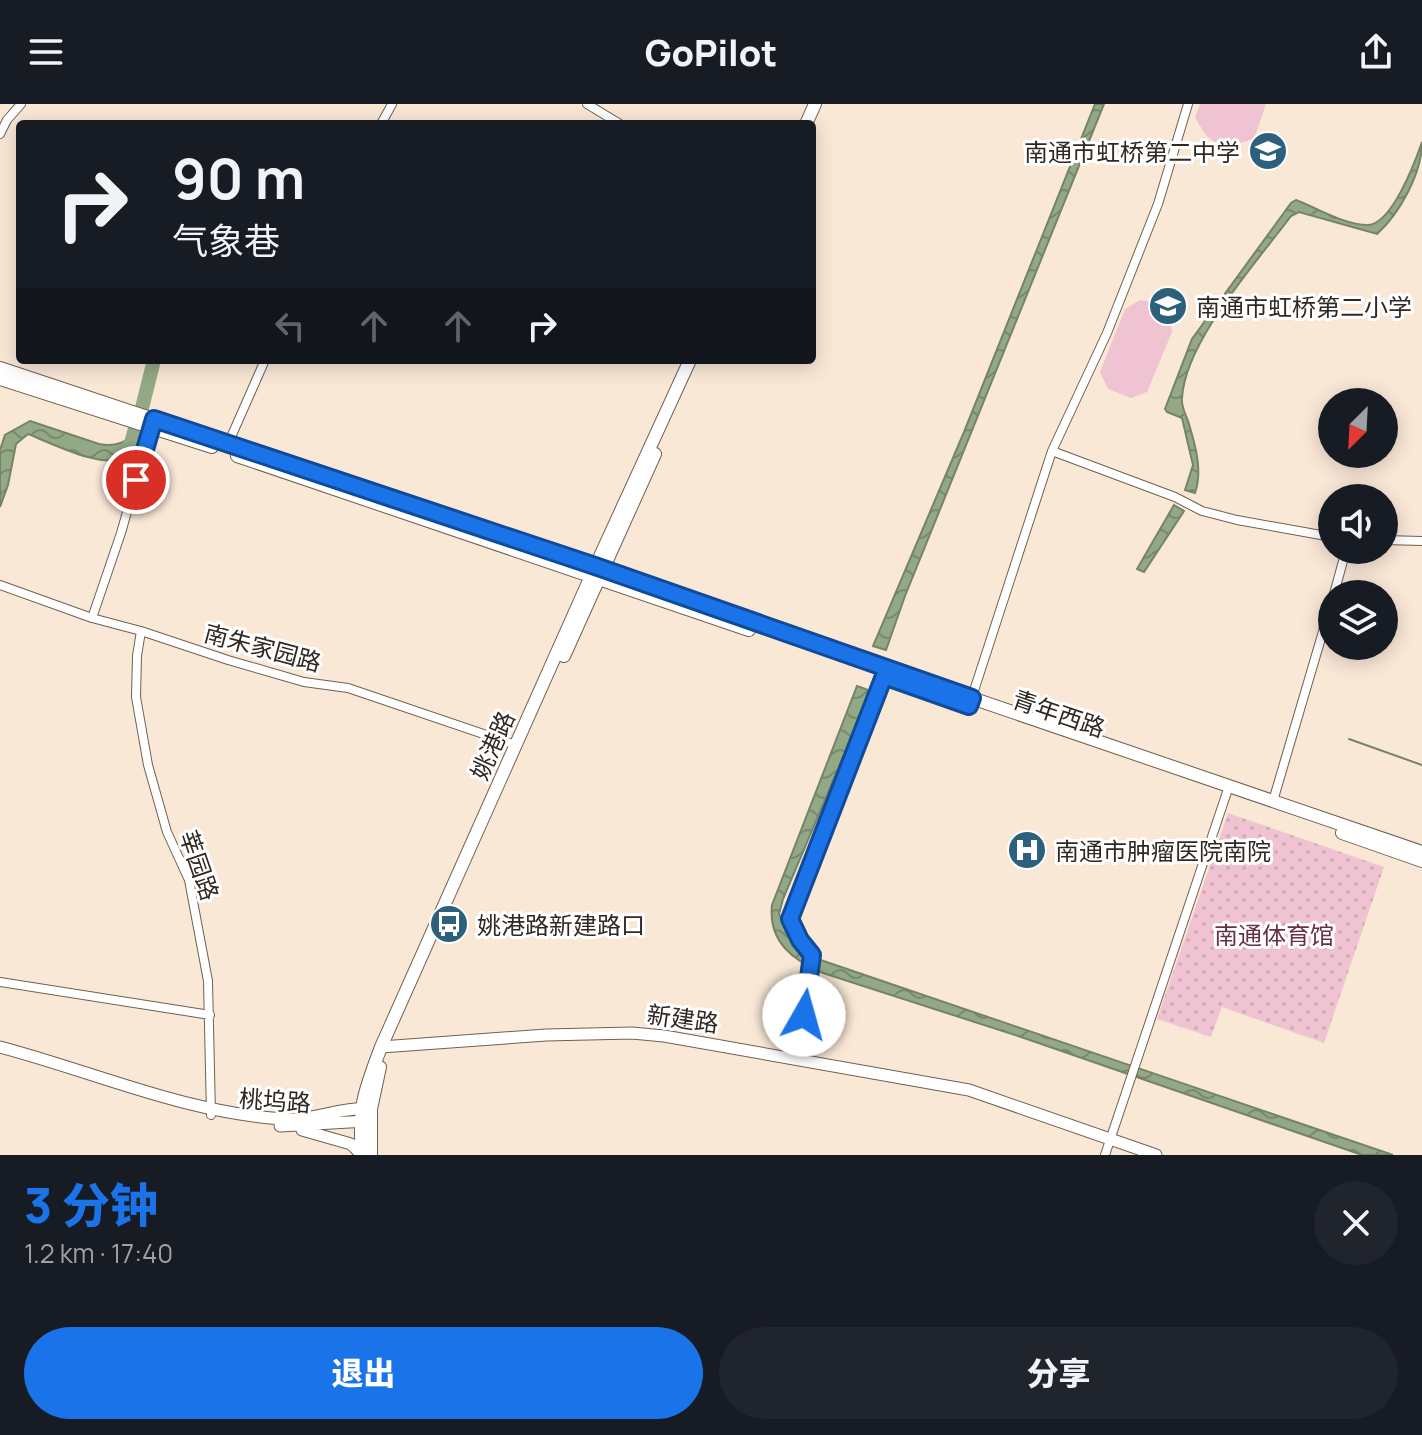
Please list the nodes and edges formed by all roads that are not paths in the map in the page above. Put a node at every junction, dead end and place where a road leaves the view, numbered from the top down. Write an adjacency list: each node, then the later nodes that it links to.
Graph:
1 (21, 104): 5 (street)
2 (587, 104): 4 (street)
3 (1188, 104): 13 (street)
4 (613, 120)
5 (0, 134)
6 (263, 364): 12 (street)
7 (688, 364): 17 (main road, 姚港路)
8 (696, 364): 17 (main road, 姚港路)
9 (0, 368): 11 (main road)
10 (0, 379): 11 (main road)
11 (153, 423): 12 (main road); 17 (main road); 19 (street)
12 (228, 444): 17 (main road)
13 (1052, 451): 14 (street); 23 (street)
14 (1318, 534)
15 (1398, 540): 16 (street)
16 (1422, 541)
17 (598, 572): 22 (main road, 青年西路); 23 (main road, 青年西路); 24 (main road, 姚港路); 31 (main road, 姚港路)
18 (0, 585): 19 (street, 南朱家园路)
19 (92, 618): 20 (street, 南朱家园路)
20 (141, 631): 24 (street, 南朱家园路); 30 (street, 莘园路)
21 (1318, 648): 26 (street)
22 (884, 676): 23 (main road, 青年西路); 33 (street)
23 (971, 702): 25 (main road, 青年西路)
24 (516, 745): 31 (main road, 姚港路)
25 (1228, 789): 26 (main road, 青年西路); 28 (main road, 青年西路); 37 (street)
26 (1273, 801): 27 (main road, 青年西路)
27 (1422, 852)
28 (1422, 861)
29 (0, 982): 30 (street)
30 (210, 1015): 34 (street, 莘园路)
31 (385, 1046): 33 (street, 新建路); 35 (main road, 姚港路)
32 (0, 1047): 34 (street, 桃坞路)
33 (799, 1059): 37 (street, 新建路)
34 (211, 1112): 35 (street, 桃坞路); 36 (street, 桃坞路)
35 (365, 1115): 36 (street, 桃坞路); 38 (main road, 姚港路); 39 (main road, 姚港路)
36 (286, 1126): 38 (street)
37 (1108, 1139): 40 (street); 41 (street, 新建路)
38 (362, 1155)
39 (371, 1155)
40 (1105, 1155)
41 (1156, 1155)

